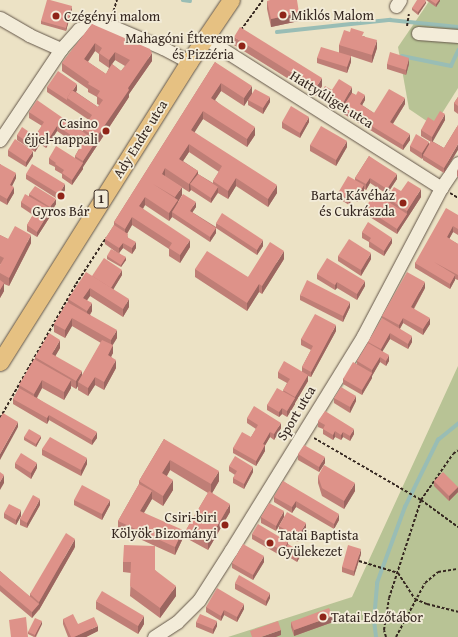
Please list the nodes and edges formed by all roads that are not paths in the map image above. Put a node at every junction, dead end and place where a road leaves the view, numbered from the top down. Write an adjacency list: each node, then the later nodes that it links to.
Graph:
1 (231, 0): 5 (main road, Ady Endre utca / 1)
2 (0, 18): 6 (street)
3 (412, 32): 4 (street)
4 (458, 36)
5 (205, 38): 7 (main road, Ady Endre utca / 1); 10 (street, Hattyúliget utca)
6 (61, 49): 7 (street); 8 (street)
7 (189, 62): 11 (main road, Ady Endre utca / 1)
8 (0, 140)
9 (458, 163): 10 (street, Sport utca)
10 (441, 188): 12 (street, Sport utca)
11 (0, 362)
12 (154, 637)

